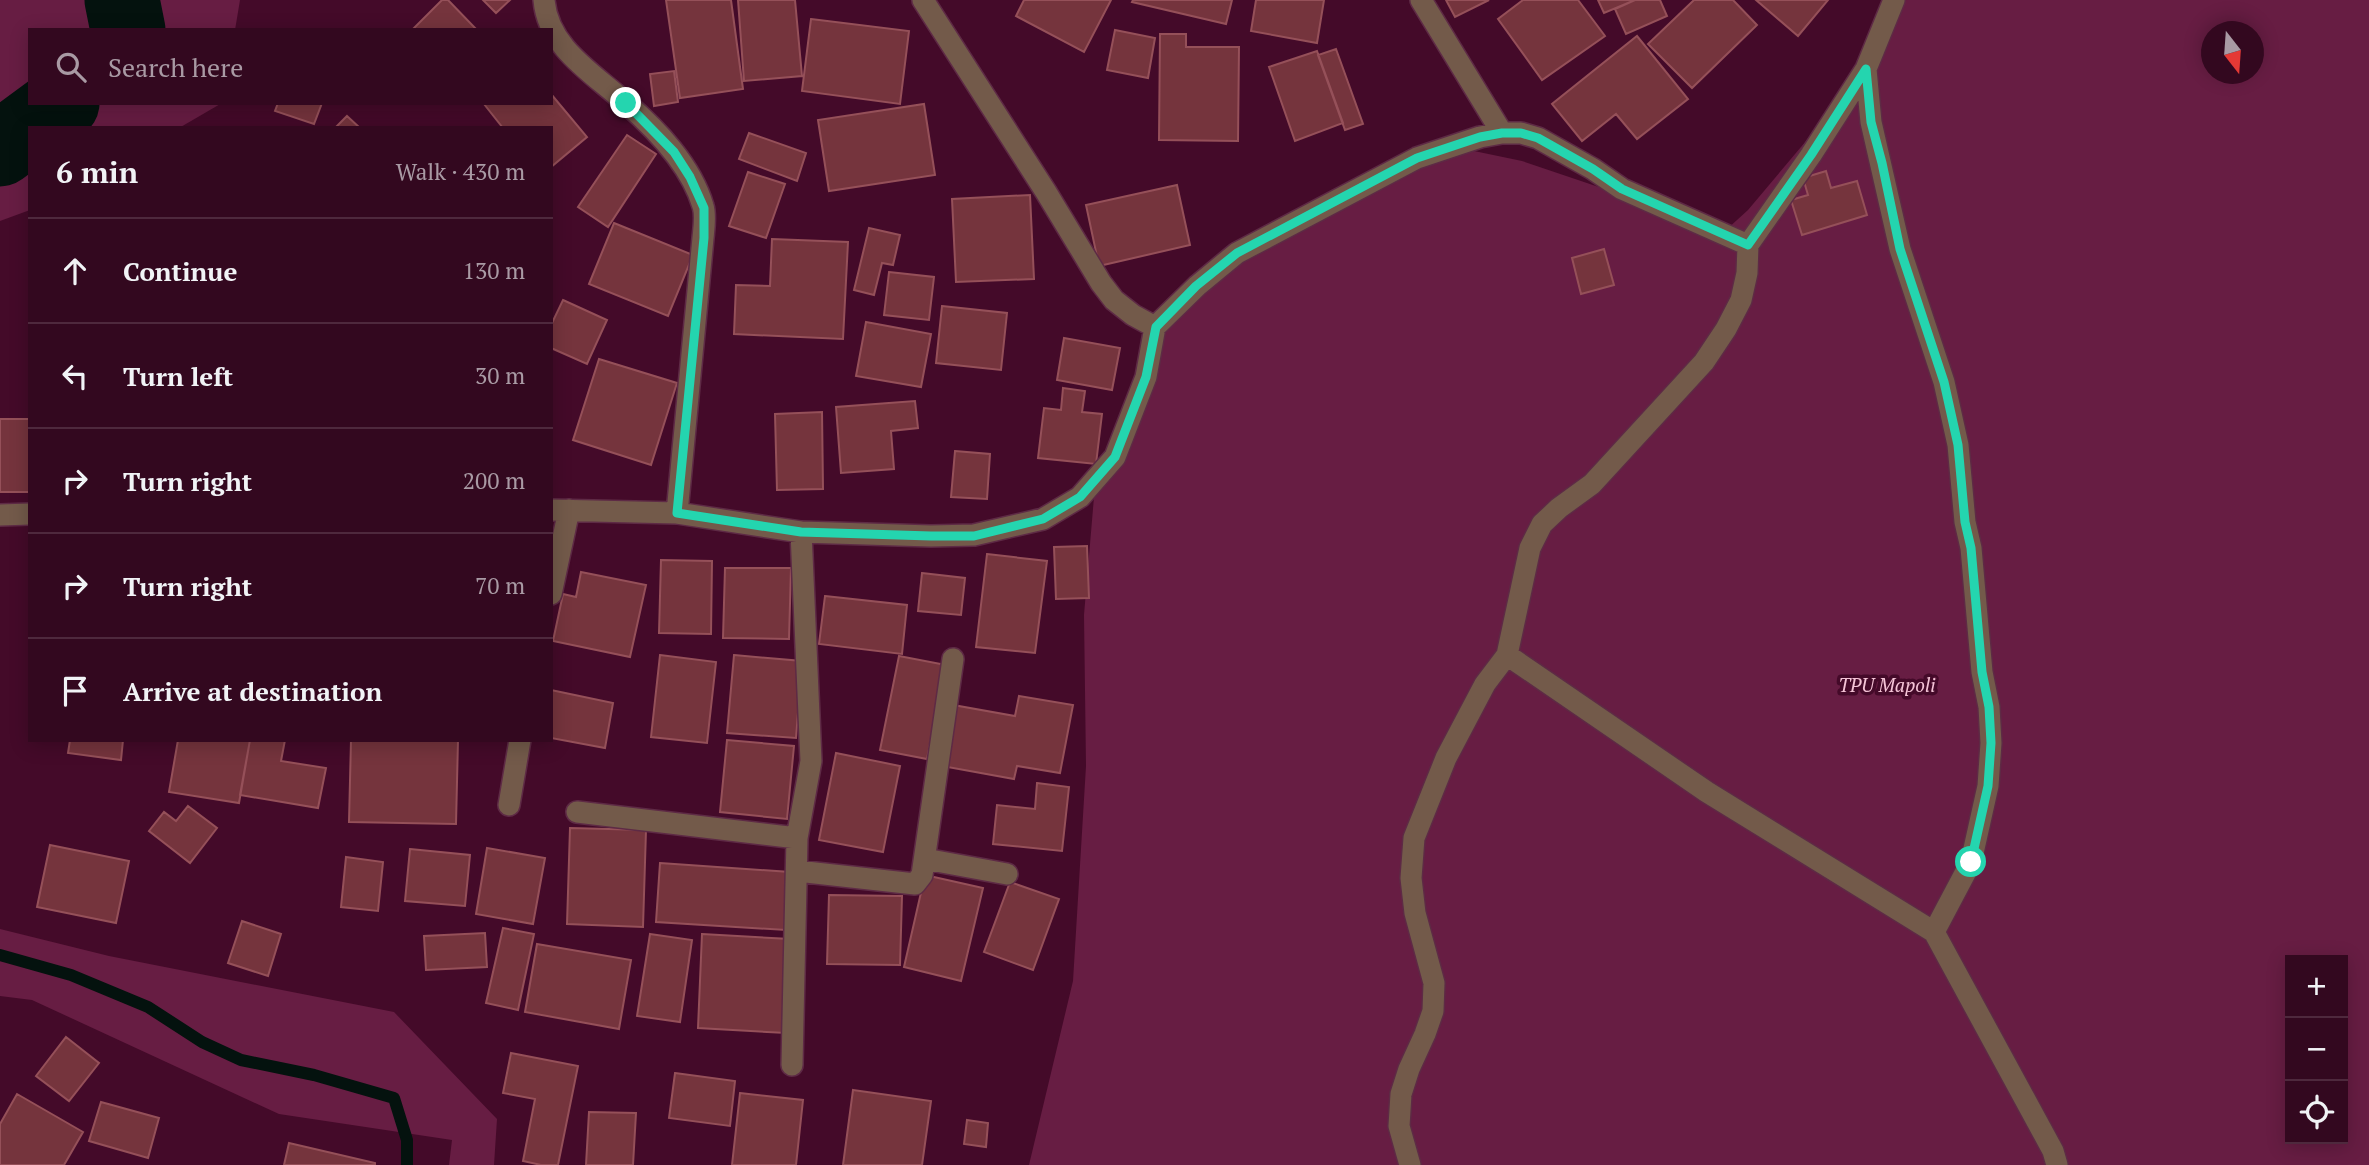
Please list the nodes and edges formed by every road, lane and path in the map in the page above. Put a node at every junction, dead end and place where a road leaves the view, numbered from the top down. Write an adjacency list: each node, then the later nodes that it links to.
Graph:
1 (544, 0): 5 (street)
2 (923, 0): 10 (street)
3 (1421, 0): 8 (street)
4 (1894, 0): 7 (street)
5 (552, 28)
6 (553, 29): 12 (street)
7 (1866, 69): 9 (street); 26 (street)
8 (1502, 133): 9 (street); 10 (street)
9 (1748, 245): 17 (street)
10 (1156, 327): 15 (street)
11 (560, 510): 12 (street); 16 (street)
12 (677, 513): 15 (street)
13 (28, 514): 14 (street)
14 (0, 515)
15 (801, 532): 22 (street)
16 (553, 575)
17 (1507, 655): 26 (street); 28 (street)
18 (953, 659): 23 (street)
19 (520, 742): 20 (street)
20 (509, 805)
21 (577, 812): 22 (street)
22 (797, 838): 24 (street)
23 (925, 859): 24 (street); 25 (street)
24 (797, 871): 27 (street)
25 (1007, 874)
26 (1934, 932): 29 (street)
27 (792, 1065)
28 (1410, 1165)
29 (2057, 1165)

